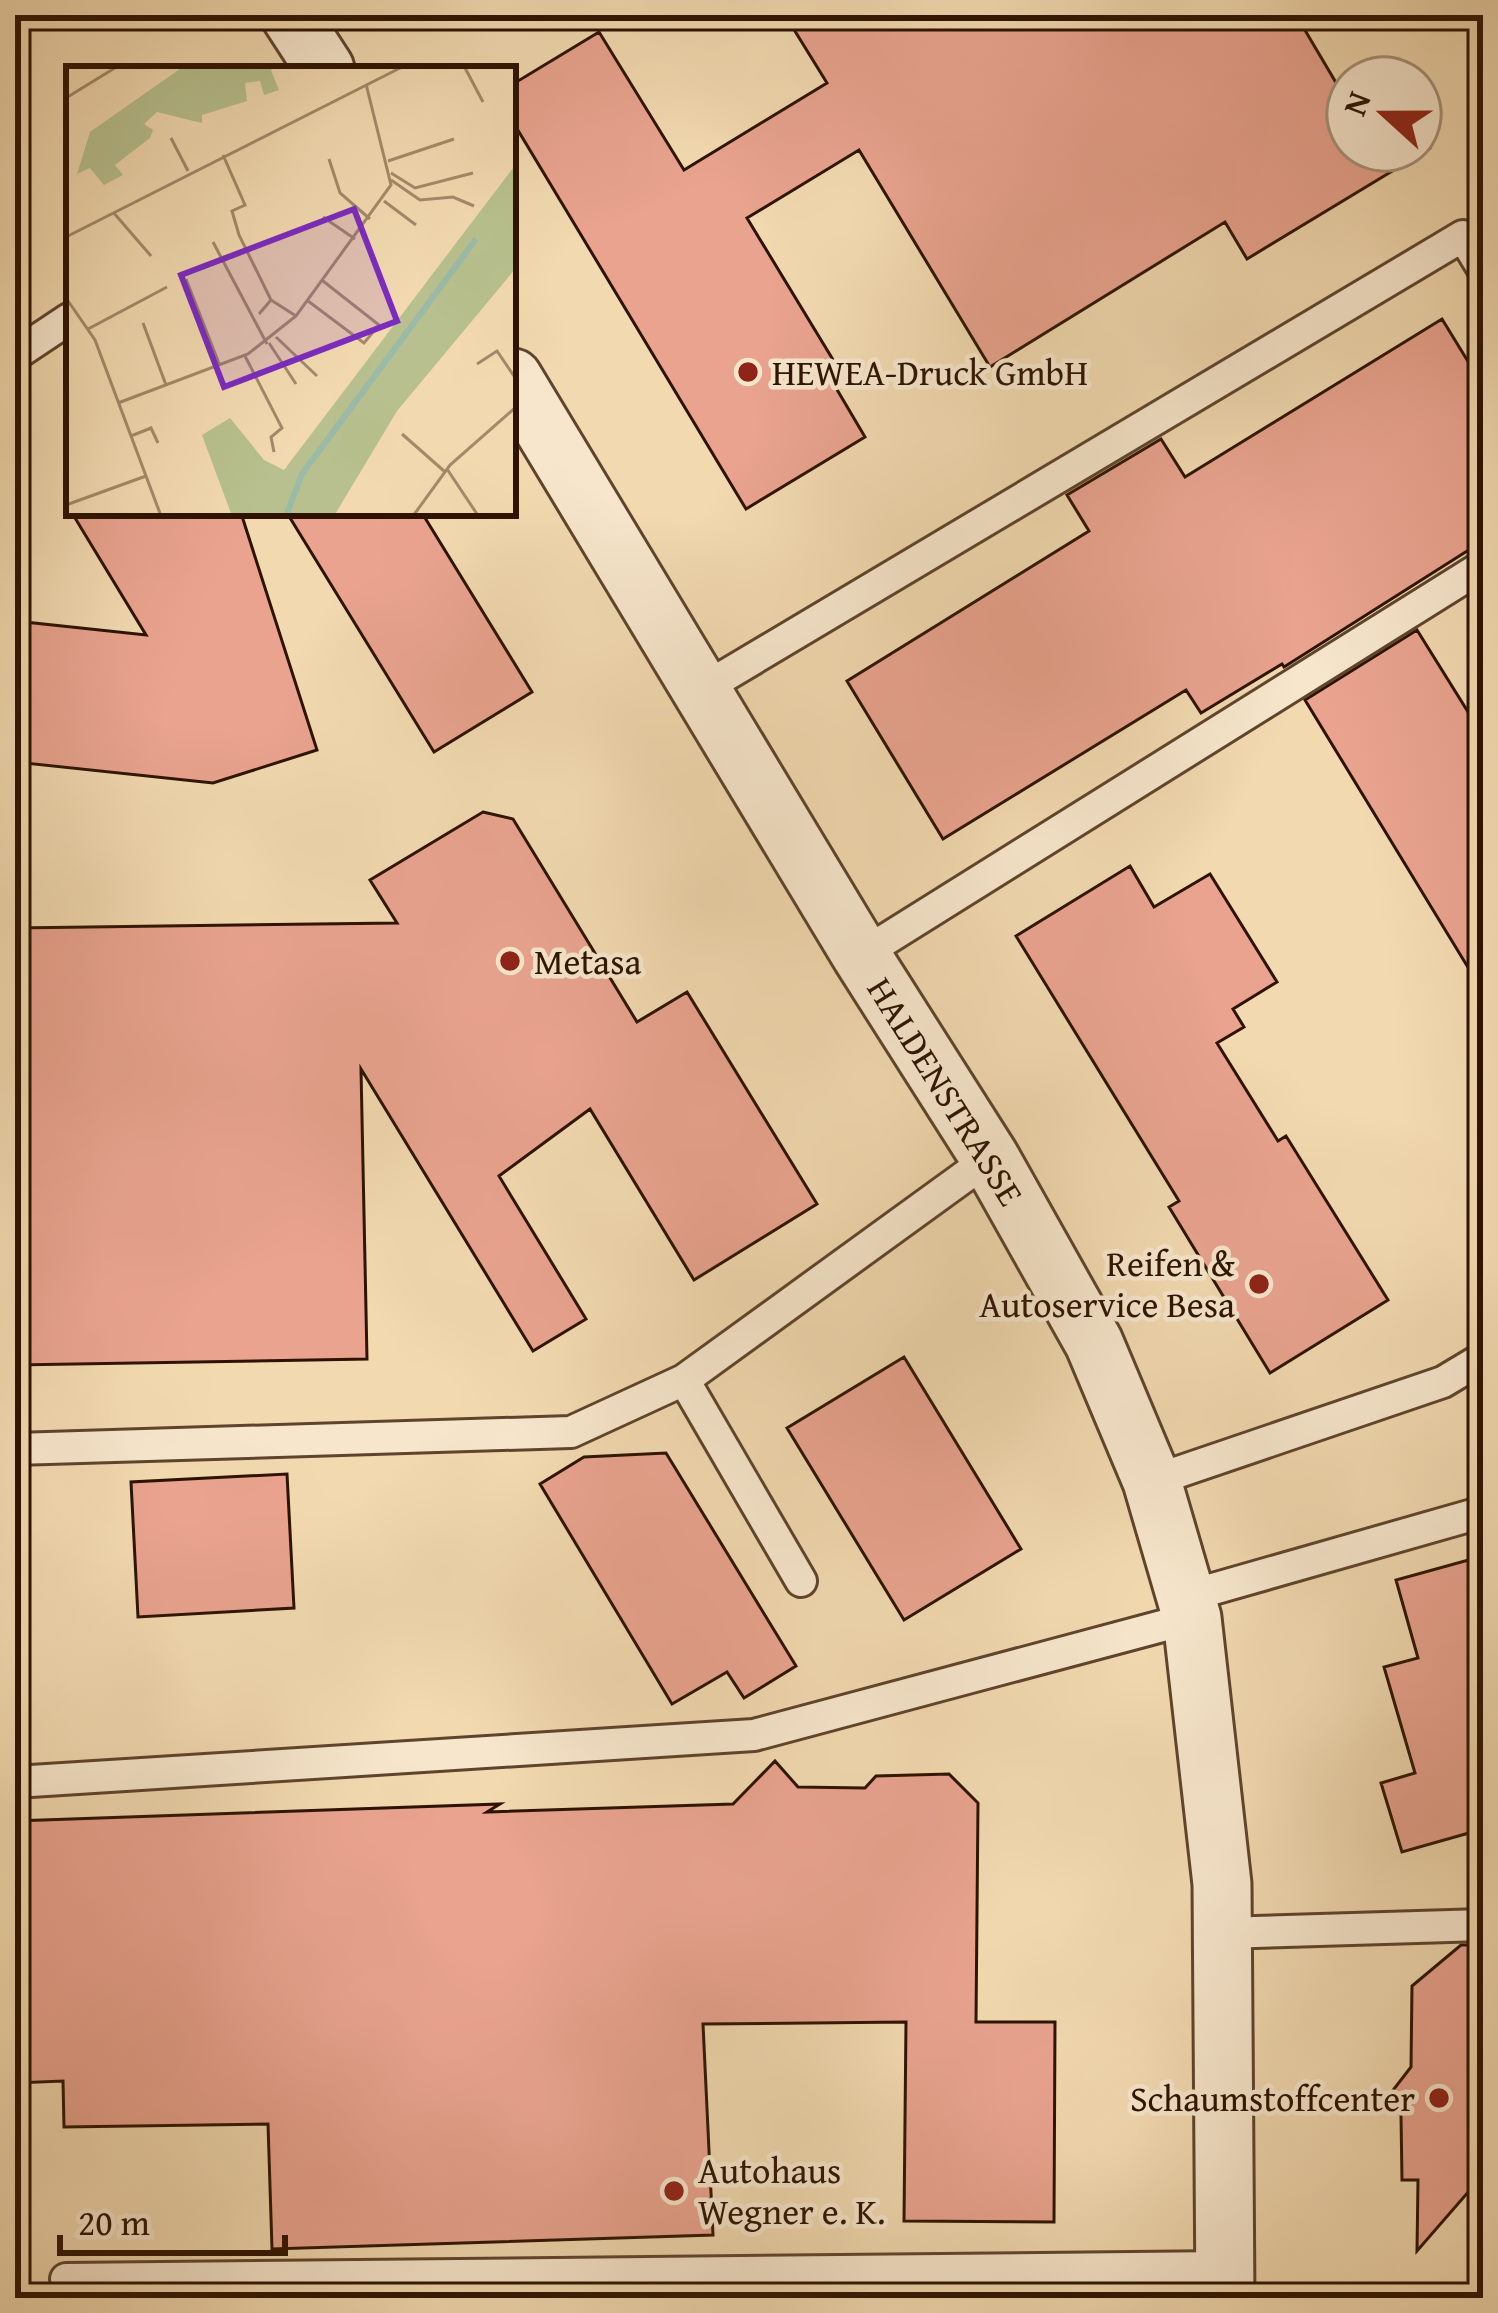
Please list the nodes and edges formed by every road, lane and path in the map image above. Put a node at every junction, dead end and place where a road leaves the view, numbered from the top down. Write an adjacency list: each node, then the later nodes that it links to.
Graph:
1 (290, 15): 2 (street)
2 (323, 66)
3 (1483, 269): 8 (lane)
4 (66, 321): 5 (lane)
5 (15, 355)
6 (516, 383): 8 (street, HALDENSTRASSE)
7 (1483, 566): 9 (lane)
8 (701, 690): 9 (street, HALDENSTRASSE)
9 (861, 955): 10 (street, HALDENSTRASSE)
10 (990, 1158): 12 (lane); 14 (street, HALDENSTRASSE)
11 (1483, 1358): 14 (lane)
12 (684, 1380): 13 (lane); 16 (lane)
13 (15, 1449)
14 (1152, 1481): 17 (street, HALDENSTRASSE)
15 (1483, 1512): 17 (lane)
16 (801, 1581)
17 (1189, 1608): 18 (lane); 20 (street, HALDENSTRASSE)
18 (15, 1782)
19 (1483, 1925): 20 (lane)
20 (1222, 1933): 22 (street, HALDENSTRASSE)
21 (66, 2279): 22 (lane)
22 (1225, 2283)

